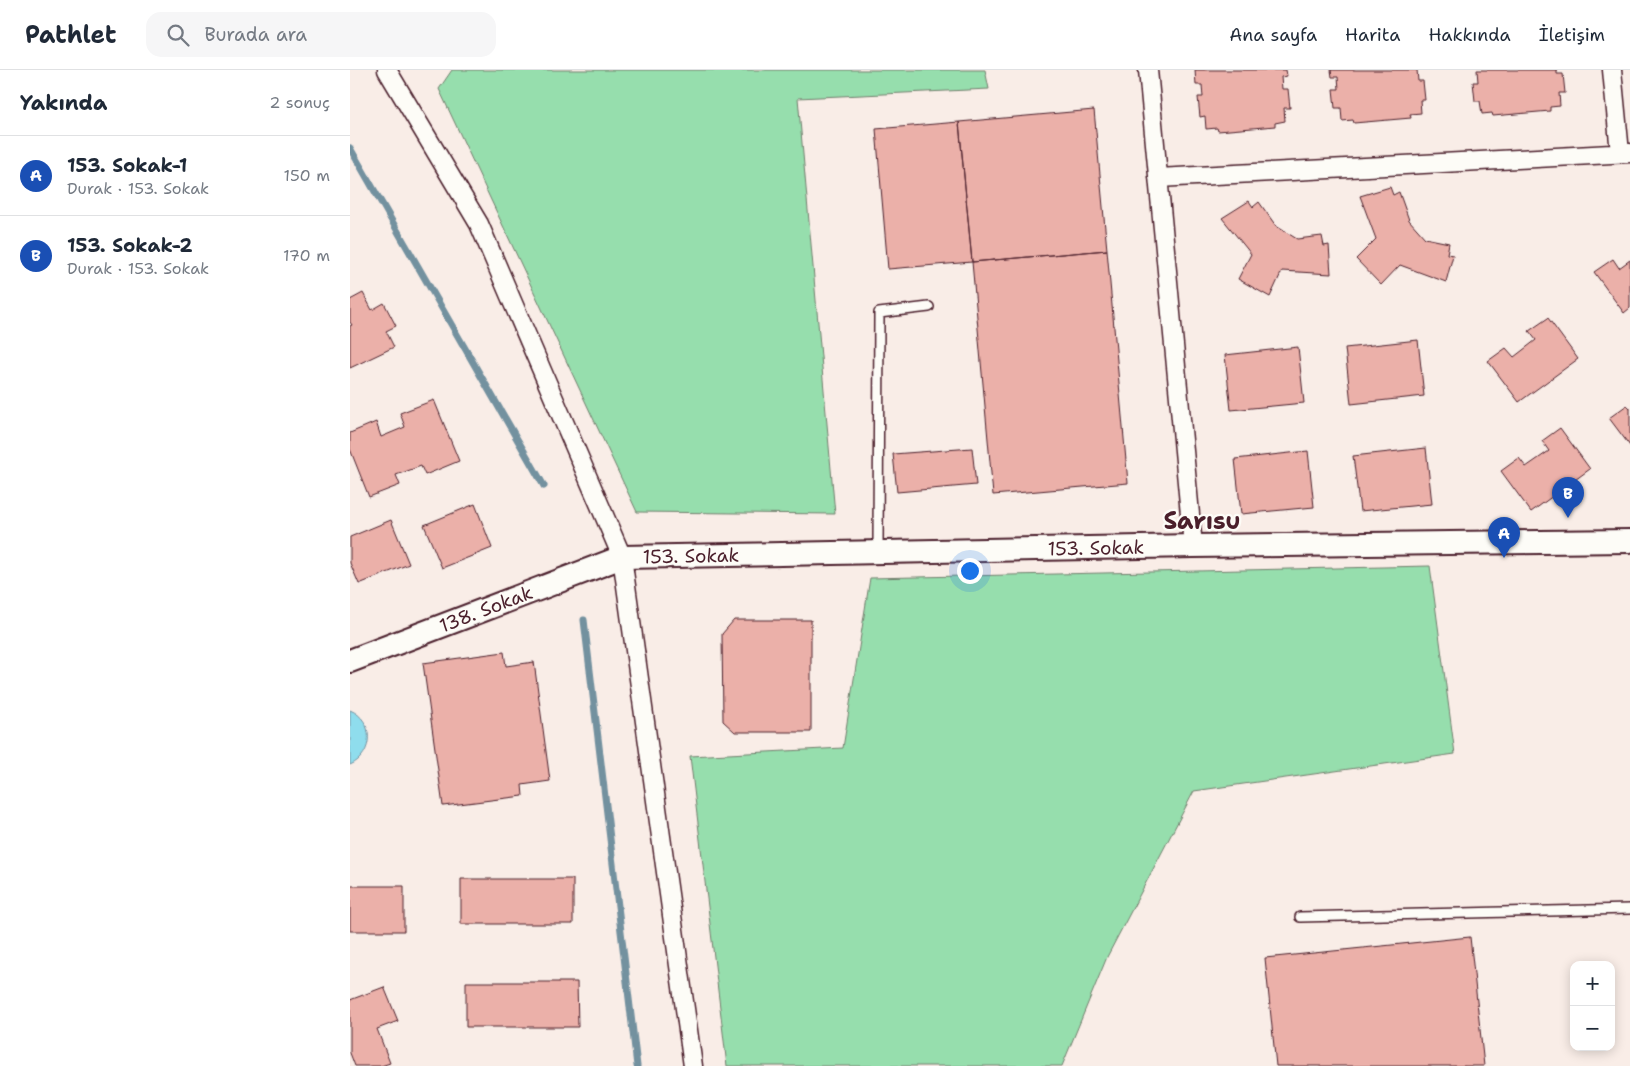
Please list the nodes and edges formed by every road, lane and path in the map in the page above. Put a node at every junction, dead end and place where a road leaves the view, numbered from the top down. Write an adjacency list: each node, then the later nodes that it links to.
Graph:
1 (387, 70): 10 (street)
2 (1148, 70): 5 (street)
3 (1612, 70): 4 (street)
4 (1625, 153): 5 (street)
5 (1158, 178): 8 (street)
6 (929, 307): 9 (lane)
7 (1630, 542): 8 (street, 153. Sokak)
8 (1193, 546): 9 (street, 153. Sokak)
9 (878, 552): 10 (street, 153. Sokak)
10 (622, 557): 11 (street, 138. Sokak); 14 (street)
11 (350, 661)
12 (1630, 909): 13 (lane)
13 (1300, 917)
14 (693, 1066)

